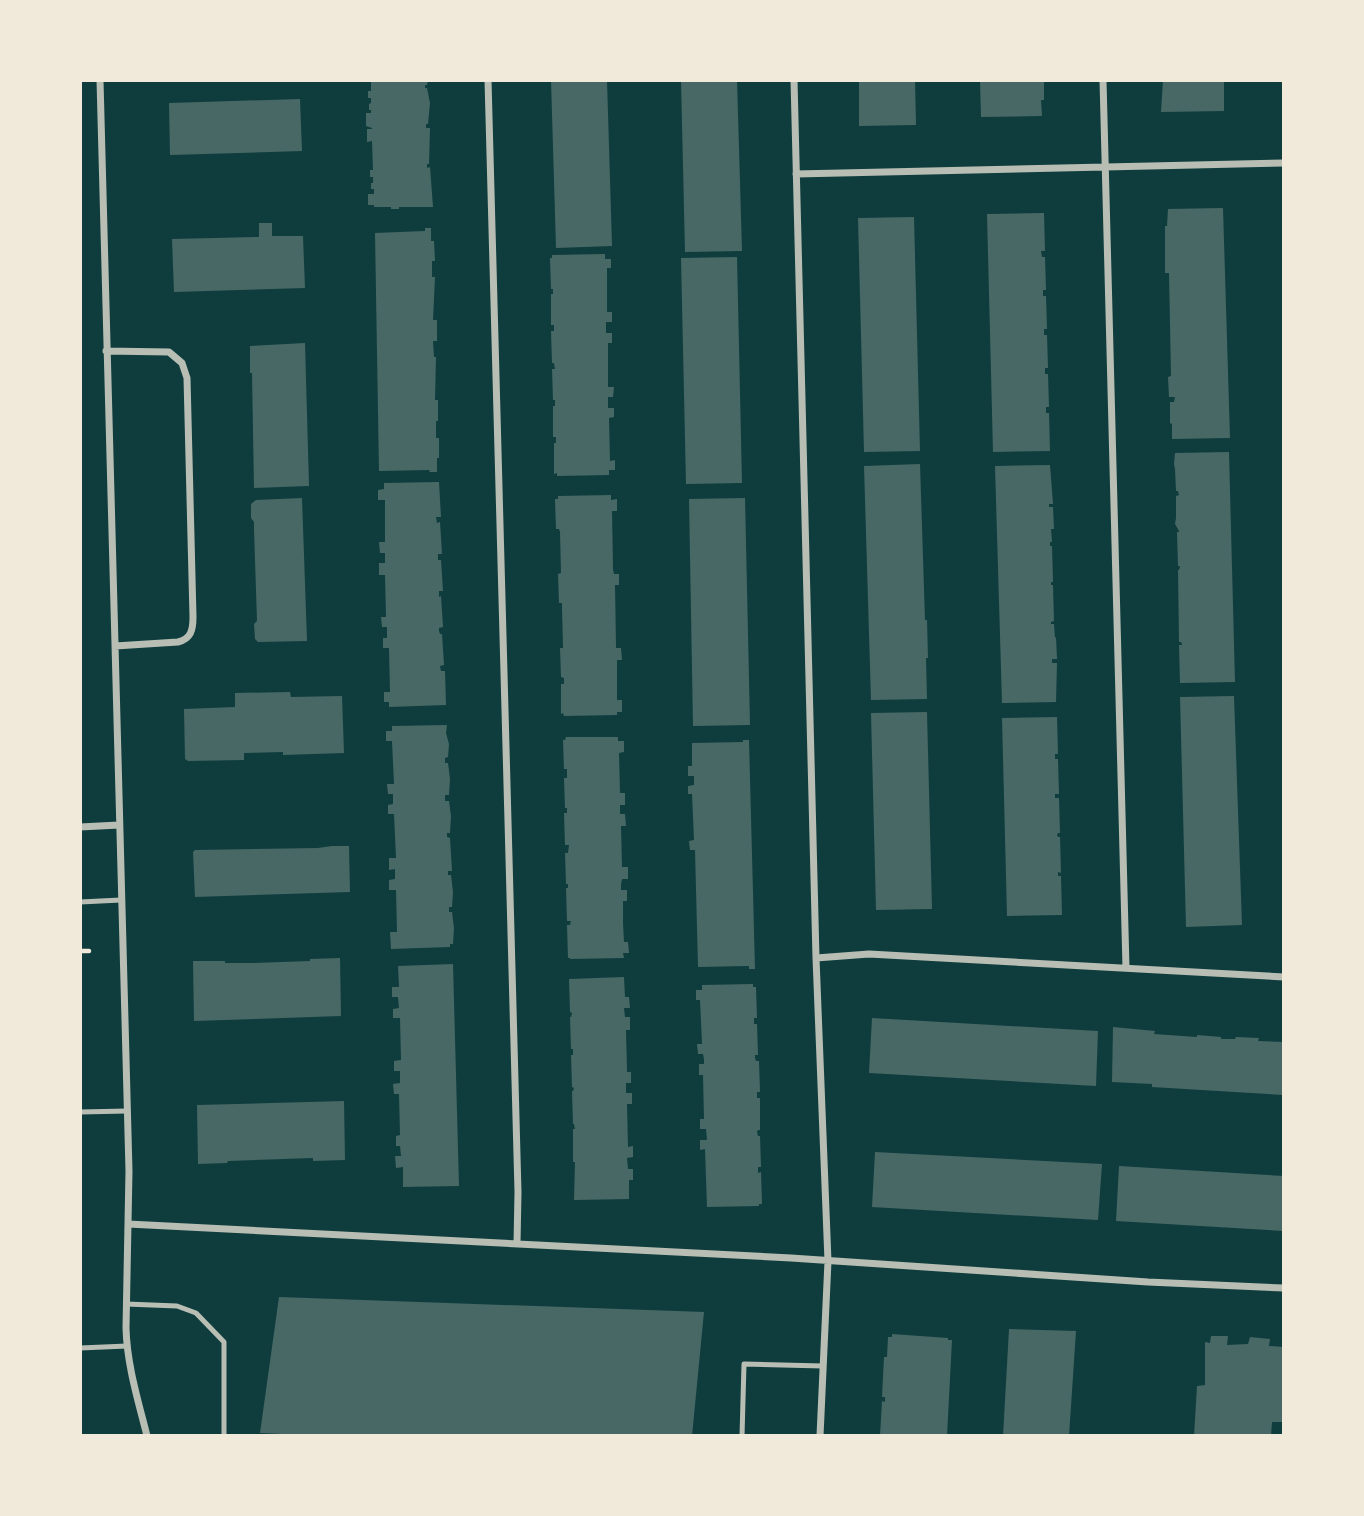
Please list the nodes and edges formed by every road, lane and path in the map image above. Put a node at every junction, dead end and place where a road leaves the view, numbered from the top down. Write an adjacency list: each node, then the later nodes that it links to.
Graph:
1 (100, 80): 8 (street)
2 (488, 80): 22 (street)
3 (794, 80): 7 (street)
4 (1103, 80): 6 (street)
5 (1283, 163): 6 (street)
6 (1105, 166): 7 (street); 17 (street)
7 (796, 174): 16 (street)
8 (106, 351): 9 (street); 9 (street)
9 (115, 646): 10 (street)
10 (119, 825): 11 (street); 12 (street)
11 (80, 827)
12 (121, 900): 13 (lane); 19 (street)
13 (80, 902)
14 (80, 951): 15 (path)
15 (89, 951)
16 (816, 958): 17 (street); 23 (street)
17 (1126, 968): 18 (street)
18 (1283, 977)
19 (127, 1111): 20 (lane); 21 (street)
20 (80, 1112)
21 (128, 1224): 22 (street); 25 (street)
22 (517, 1244): 23 (street)
23 (828, 1261): 24 (street); 28 (street)
24 (1283, 1288)
25 (126, 1304): 26 (street); 30 (lane)
26 (127, 1346): 27 (lane); 29 (street)
27 (80, 1348)
28 (823, 1366): 31 (lane); 32 (street)
29 (147, 1436)
30 (224, 1436)
31 (742, 1436)
32 (820, 1436)

